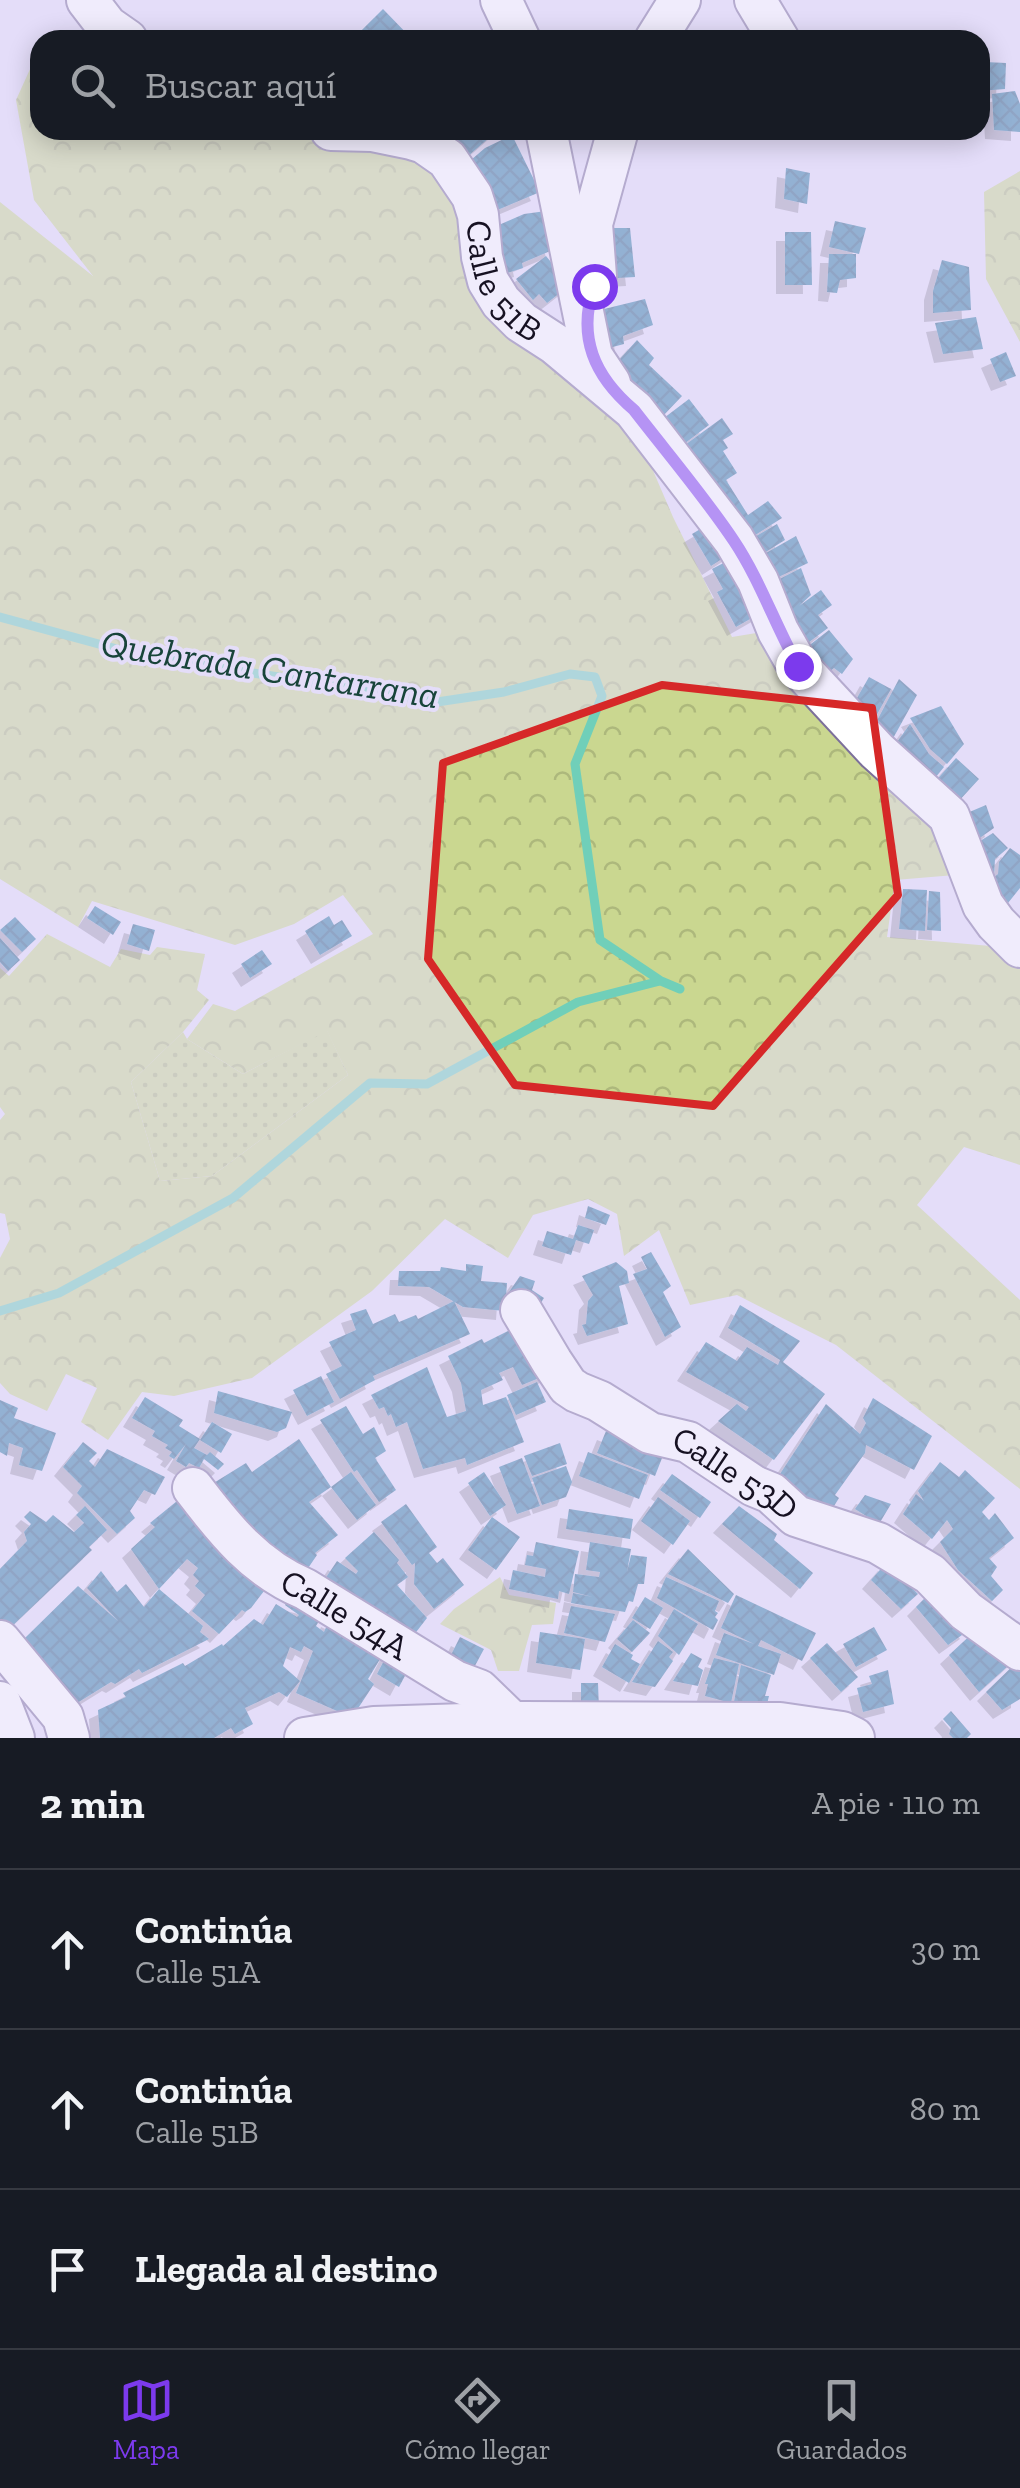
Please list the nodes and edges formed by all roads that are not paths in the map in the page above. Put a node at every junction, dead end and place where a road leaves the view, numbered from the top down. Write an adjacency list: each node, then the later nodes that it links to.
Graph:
1 (86, 0): 5 (street)
2 (501, 0): 6 (street)
3 (680, 0): 7 (street)
4 (755, 0): 8 (street)
5 (113, 30)
6 (515, 30)
7 (661, 30)
8 (773, 30)
9 (414, 140): 13 (street, Calle 51B)
10 (548, 140): 12 (street)
11 (615, 140): 12 (street)
12 (586, 313): 13 (street)
13 (621, 399): 14 (street, Calle 51B)
14 (1020, 947)
15 (521, 1310): 18 (street, Calle 53D)
16 (193, 1488): 19 (street, Calle 54A)
17 (0, 1641): 24 (street)
18 (1020, 1650)
19 (455, 1681): 21 (street, Calle 54A); 22 (street)
20 (0, 1702): 23 (street)
21 (512, 1722): 22 (street); 26 (street)
22 (459, 1725): 25 (street)
23 (14, 1738)
24 (69, 1738)
25 (305, 1738)
26 (854, 1738)

